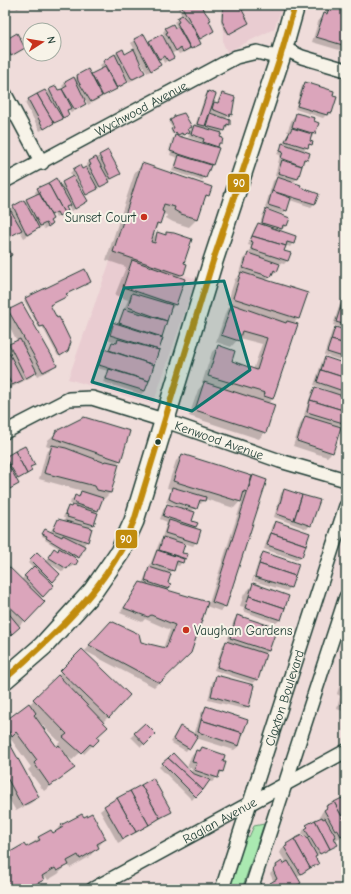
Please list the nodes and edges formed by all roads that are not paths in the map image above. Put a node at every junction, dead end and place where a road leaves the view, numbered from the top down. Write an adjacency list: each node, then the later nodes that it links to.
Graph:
1 (295, 5): 2 (street)
2 (281, 53): 3 (street, Wychwood Avenue); 5 (street, Wychwood Avenue); 7 (street)
3 (346, 70)
4 (5, 94): 5 (street)
5 (42, 162): 6 (street, Wychwood Avenue)
6 (5, 182)
7 (163, 420): 8 (street, Kenwood Avenue); 9 (street, Kenwood Avenue); 12 (street)
8 (5, 432)
9 (346, 480)
10 (346, 506): 15 (street, Claxton Boulevard)
11 (346, 597): 14 (street, Claxton Boulevard)
12 (5, 679)
13 (346, 751): 14 (street, Raglan Avenue)
14 (283, 786): 15 (street, Raglan Avenue); 18 (street, Claxton Boulevard)
15 (249, 805): 16 (street, Raglan Avenue); 17 (street, Claxton Boulevard)
16 (93, 889)
17 (222, 889)
18 (251, 889)

